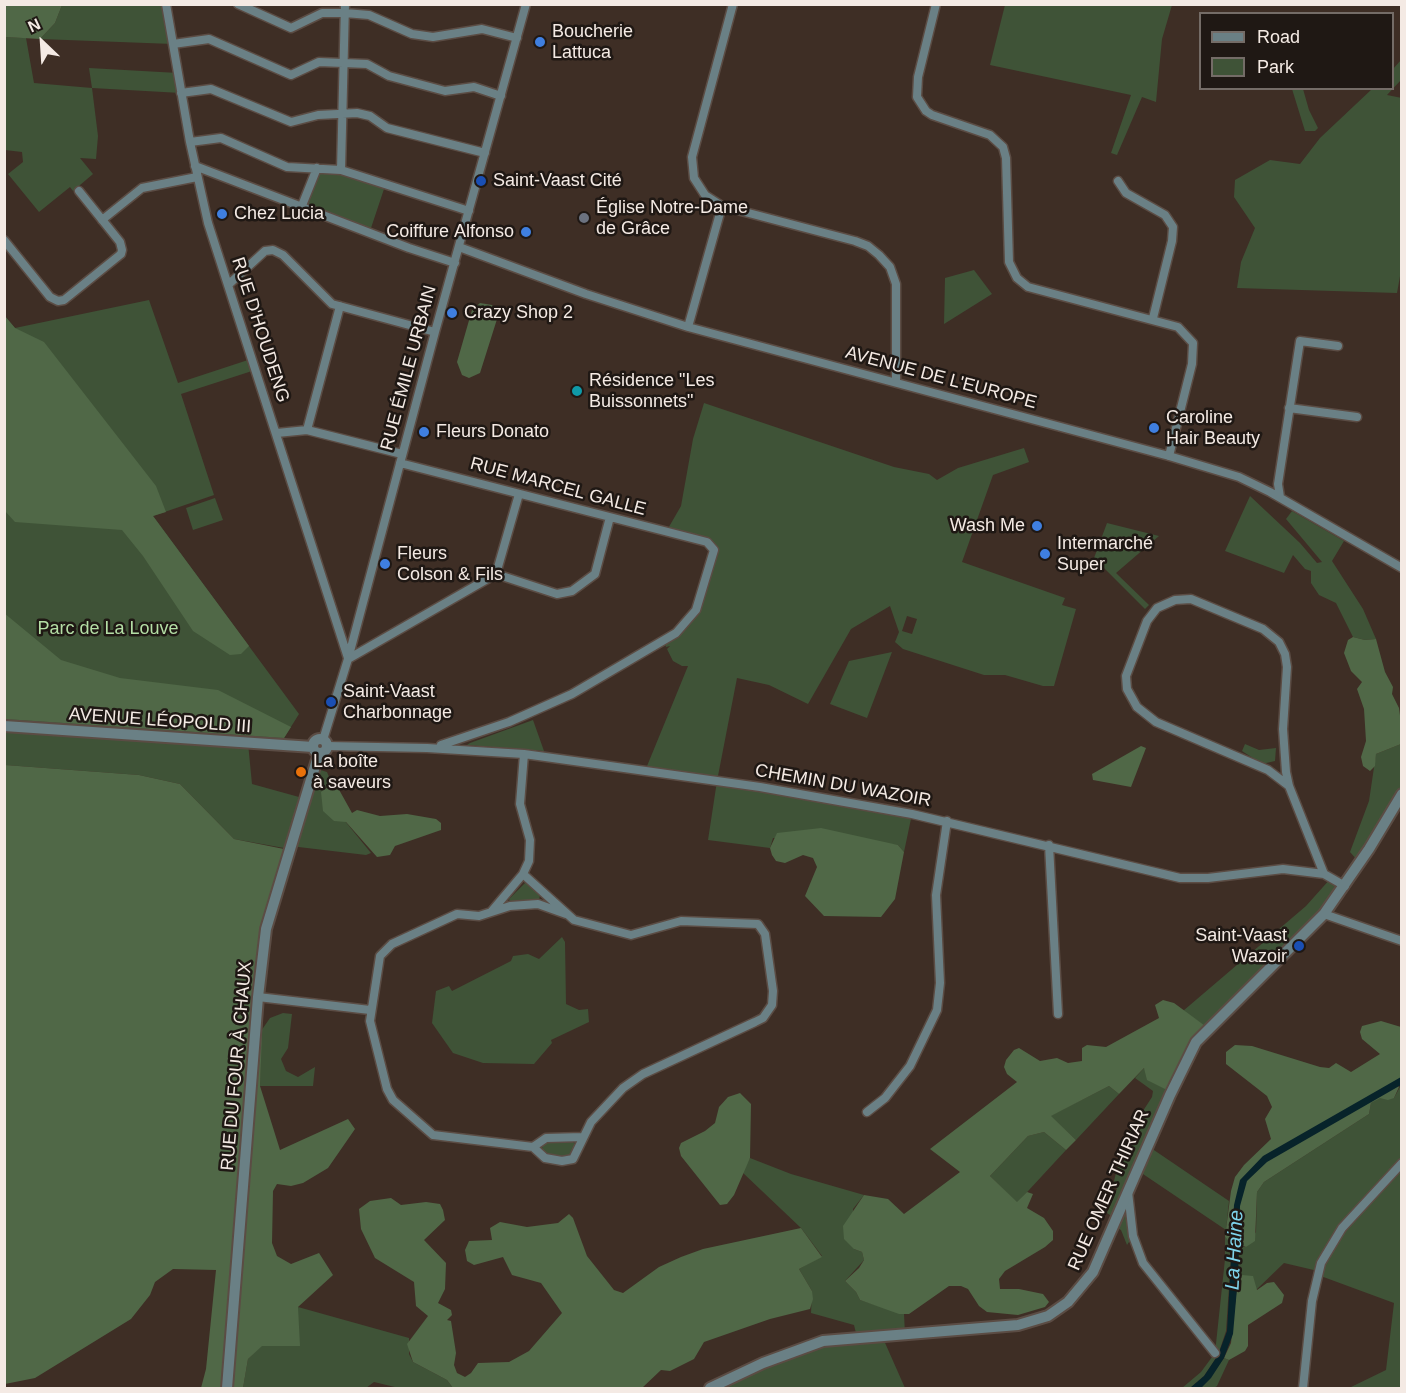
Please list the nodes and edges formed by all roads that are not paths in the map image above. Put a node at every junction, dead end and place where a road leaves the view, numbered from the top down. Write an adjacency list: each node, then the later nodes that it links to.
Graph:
1 (166, 4): 8 (street, RUE D'HOUDENG)
2 (238, 4): 6 (street)
3 (526, 4): 7 (street, RUE ÉMILE URBAIN)
4 (733, 4): 21 (street)
5 (936, 4): 30 (street)
6 (345, 9): 7 (street); 9 (street)
7 (517, 38): 11 (street, RUE ÉMILE URBAIN)
8 (173, 45): 9 (street); 10 (street, RUE D'HOUDENG)
9 (344, 65): 11 (street); 12 (street)
10 (181, 93): 12 (street); 13 (street, RUE D'HOUDENG)
11 (501, 96): 14 (street, RUE ÉMILE URBAIN)
12 (341, 114): 14 (street); 17 (street)
13 (190, 142): 15 (street, RUE D'HOUDENG); 16 (street)
14 (485, 153): 23 (street, RUE ÉMILE URBAIN)
15 (195, 166): 18 (street, RUE D'HOUDENG); 22 (street)
16 (317, 168): 17 (street); 22 (street)
17 (341, 170): 23 (street)
18 (197, 177): 24 (street); 28 (street, RUE D'HOUDENG)
19 (1118, 181): 30 (street)
20 (79, 191): 24 (street)
21 (722, 206): 31 (street); 34 (street)
22 (301, 208): 27 (street)
23 (469, 211): 26 (street, RUE ÉMILE URBAIN)
24 (102, 220): 25 (street)
25 (4, 240)
26 (459, 247): 27 (street, RUE ÉMILE URBAIN); 31 (street, AVENUE DE L'EUROPE)
27 (455, 263): 32 (street, RUE ÉMILE URBAIN)
28 (228, 285): 29 (street); 38 (street, RUE D'HOUDENG)
29 (340, 306): 32 (street); 37 (street)
30 (1153, 318): 39 (street)
31 (688, 327): 34 (street, AVENUE DE L'EUROPE)
32 (435, 332): 40 (street, RUE ÉMILE URBAIN)
33 (1338, 346): 35 (street)
34 (896, 382): 39 (street, AVENUE DE L'EUROPE)
35 (1290, 408): 36 (street); 42 (street)
36 (1357, 417)
37 (307, 430): 38 (street, RUE MARCEL GALLE); 40 (street, RUE MARCEL GALLE)
38 (277, 433): 46 (street, RUE D'HOUDENG)
39 (1170, 456): 42 (street, AVENUE DE L'EUROPE)
40 (401, 458): 41 (street, RUE MARCEL GALLE); 46 (street, RUE ÉMILE URBAIN)
41 (519, 494): 43 (street, RUE MARCEL GALLE); 45 (street)
42 (1280, 497): 44 (street, AVENUE DE L'EUROPE)
43 (610, 517): 45 (street); 49 (street, RUE MARCEL GALLE)
44 (1401, 568)
45 (496, 574): 46 (street)
46 (348, 659): 48 (street, RUE ÉMILE URBAIN)
47 (4, 726): 48 (street, AVENUE LÉOPOLD III)
48 (321, 747): 49 (street, CHEMIN DU WAZOIR); 62 (street, RUE DU FOUR À CHAUX)
49 (427, 748): 50 (street, CHEMIN DU WAZOIR)
50 (524, 754): 53 (street, CHEMIN DU WAZOIR); 55 (street)
51 (1289, 786): 51 (street); 56 (street)
52 (1401, 794): 57 (street, RUE OMER THIRIAR)
53 (947, 821): 54 (street, CHEMIN DU WAZOIR); 65 (street)
54 (1049, 845): 56 (street, CHEMIN DU WAZOIR); 64 (street)
55 (523, 874): 58 (street); 59 (street)
56 (1324, 874): 57 (street, CHEMIN DU WAZOIR)
57 (1345, 886): 60 (street, RUE OMER THIRIAR)
58 (491, 912): 59 (street); 63 (street)
59 (566, 914): 66 (street)
60 (1324, 914): 61 (street); 69 (street, RUE OMER THIRIAR)
61 (1401, 941)
62 (258, 997): 63 (street); 71 (street, RUE DU FOUR À CHAUX)
63 (370, 1010): 67 (street)
64 (1058, 1014)
65 (867, 1112)
66 (583, 1137): 67 (street); 67 (street)
67 (533, 1147)
68 (1401, 1163): 73 (street)
69 (1128, 1191): 70 (street); 72 (street, RUE OMER THIRIAR)
70 (1215, 1353)
71 (227, 1389)
72 (710, 1389)
73 (1303, 1389)

